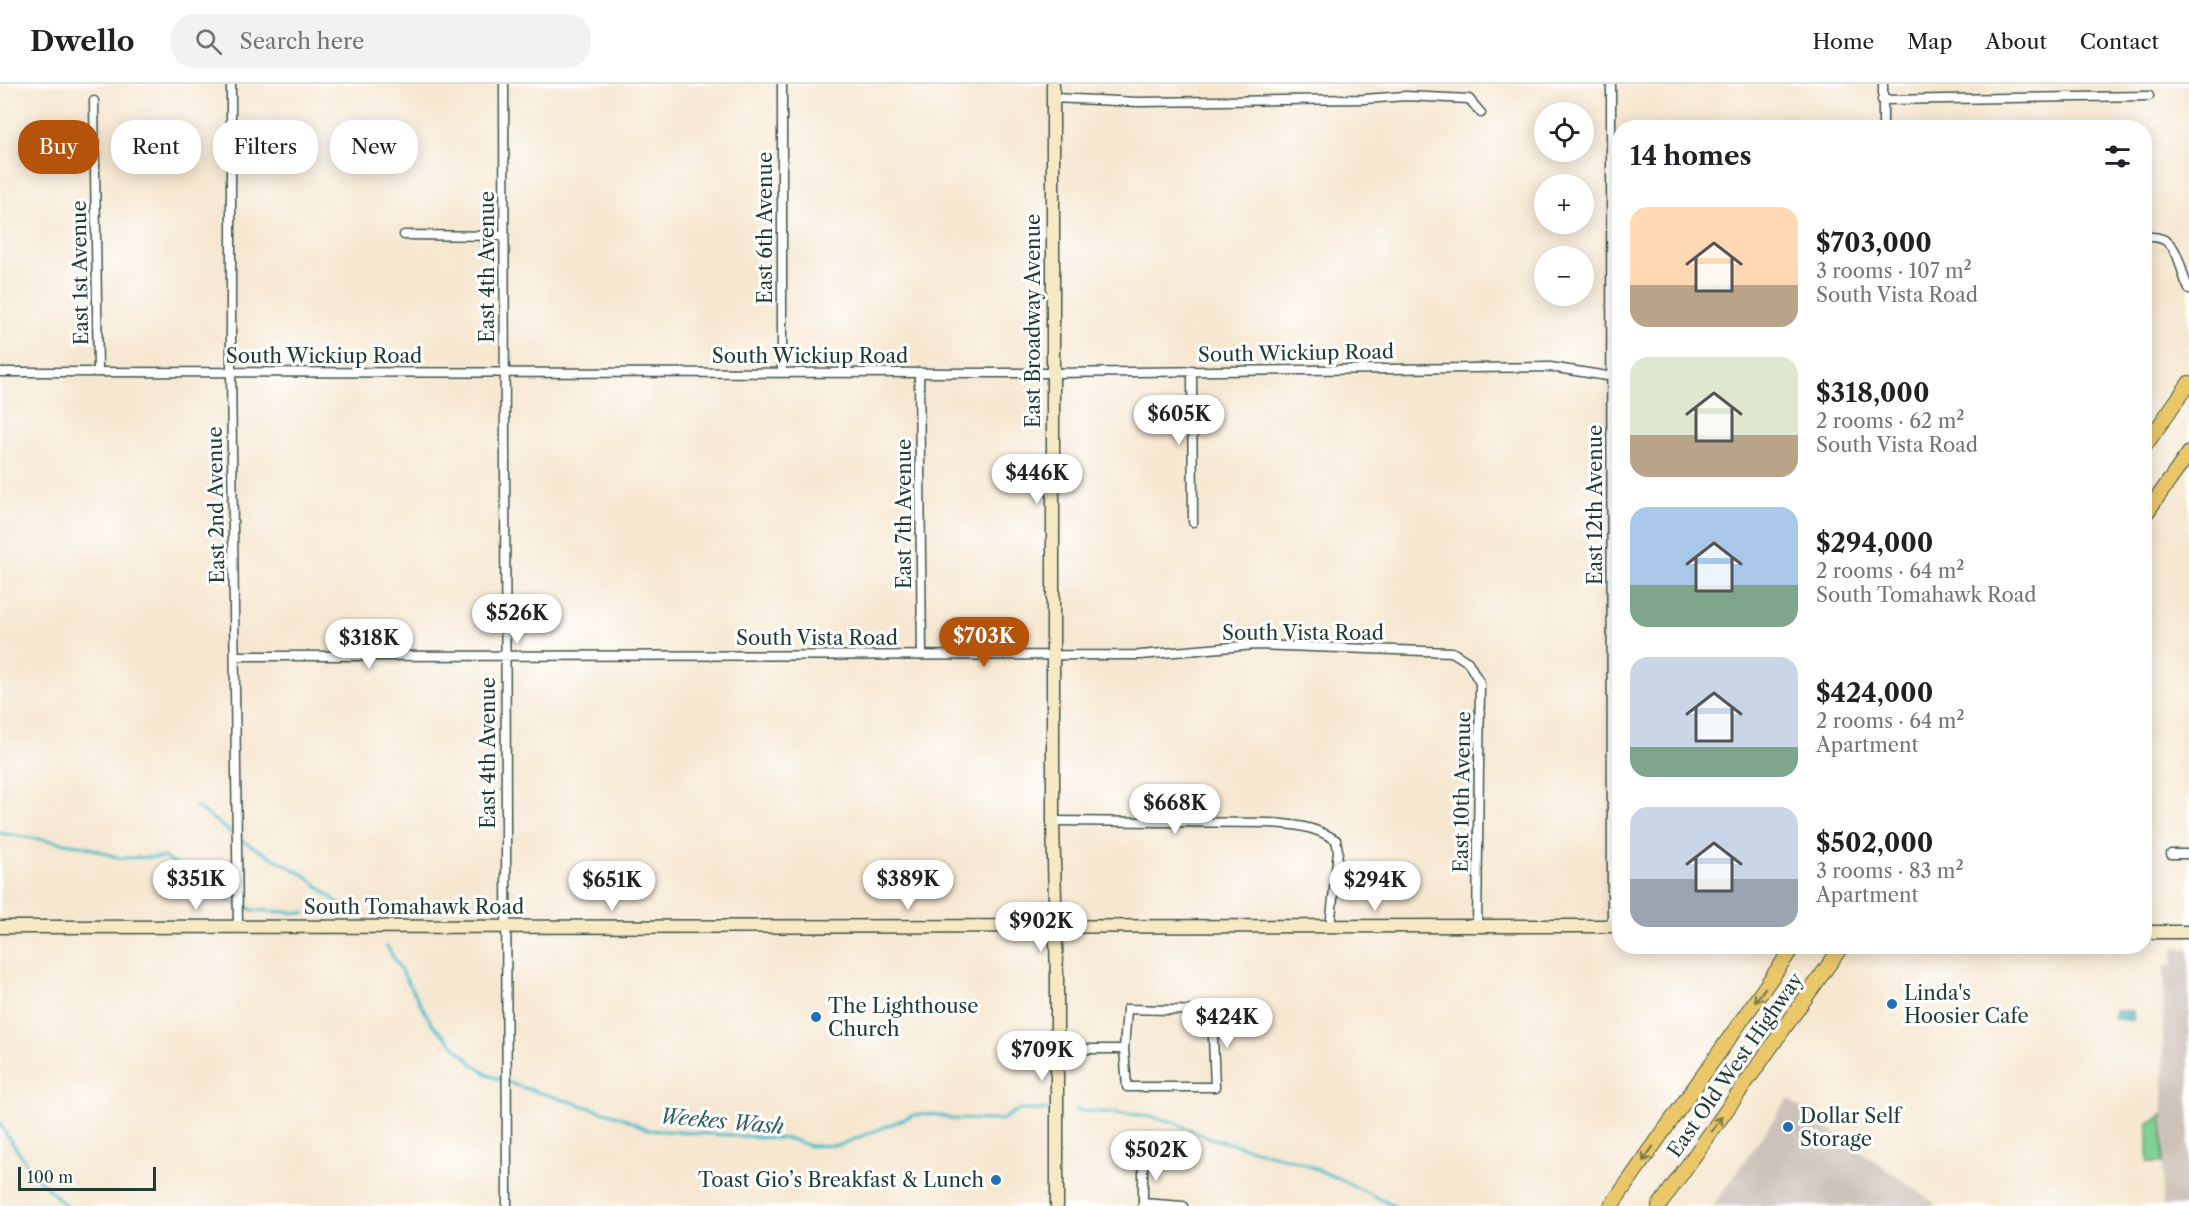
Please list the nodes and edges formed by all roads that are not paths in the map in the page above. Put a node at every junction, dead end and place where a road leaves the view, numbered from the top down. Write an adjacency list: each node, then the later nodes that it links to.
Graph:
1 (231, 84): 21 (street, East 2nd Avenue)
2 (504, 84): 15 (street, East 4th Avenue)
3 (782, 84): 23 (street, East 6th Avenue)
4 (1053, 84): 8 (main road, East Broadway Avenue)
5 (1611, 84): 13 (street, East 12th Avenue)
6 (1883, 84): 9 (street)
7 (2149, 96): 9 (street)
8 (1053, 98): 11 (street); 25 (main road, East Broadway Avenue)
9 (1882, 100): 12 (street)
10 (94, 101): 20 (street, East 1st Avenue)
11 (1481, 113)
12 (1883, 120)
13 (1612, 143)
14 (404, 235): 15 (street)
15 (504, 236): 22 (street, East 4th Avenue)
16 (2152, 236): 17 (street)
17 (2189, 289)
18 (1192, 370): 25 (street, South Wickiup Road); 26 (street, South Wickiup Road); 31 (street)
19 (0, 372): 20 (street, South Wickiup Road)
20 (98, 372): 21 (street, South Wickiup Road)
21 (231, 372): 22 (street, South Wickiup Road); 35 (street, East 2nd Avenue)
22 (504, 372): 23 (street, South Wickiup Road); 32 (street, East 4th Avenue)
23 (782, 372): 24 (street, South Wickiup Road)
24 (919, 372): 25 (street, South Wickiup Road); 33 (street, East 7th Avenue)
25 (1052, 373): 34 (main road, East Broadway Avenue)
26 (1612, 377)
27 (2189, 383): 28 (main road)
28 (2152, 436)
29 (2189, 453): 30 (main road)
30 (2152, 505)
31 (1193, 522)
32 (504, 655): 33 (street, South Vista Road); 35 (street, South Vista Road); 44 (street, East 4th Avenue)
33 (922, 655): 34 (street, South Vista Road)
34 (1053, 655): 36 (street, South Vista Road); 37 (main road, East Broadway Avenue)
35 (235, 656): 41 (street, East 2nd Avenue)
36 (1468, 662): 46 (street, East 10th Avenue)
37 (1053, 821): 40 (main road, East Broadway Avenue); 45 (street)
38 (2171, 854): 39 (street)
39 (2189, 854)
40 (1056, 925): 44 (main road, South Tomahawk Road); 45 (main road, South Tomahawk Road); 51 (main road, East Broadway Avenue)
41 (238, 926): 43 (main road, South Tomahawk Road); 44 (main road, South Tomahawk Road)
42 (1612, 926): 46 (main road, South Tomahawk Road)
43 (0, 927)
44 (505, 927): 55 (street, East 4th Avenue)
45 (1330, 927): 46 (main road, South Tomahawk Road)
46 (1477, 927)
47 (2152, 932): 48 (main road)
48 (2189, 932)
49 (1788, 954): 58 (main road, East Old West Highway, one-way to 58)
50 (1836, 954): 59 (main road, East Old West Highway, one-way to 50)
51 (1057, 1049): 52 (street); 56 (main road, East Broadway Avenue)
52 (1124, 1049): 52 (street)
53 (1143, 1158): 54 (street)
54 (1143, 1205): 57 (street)
55 (507, 1206)
56 (1057, 1206)
57 (1183, 1206)
58 (1611, 1206)
59 (1659, 1206)

